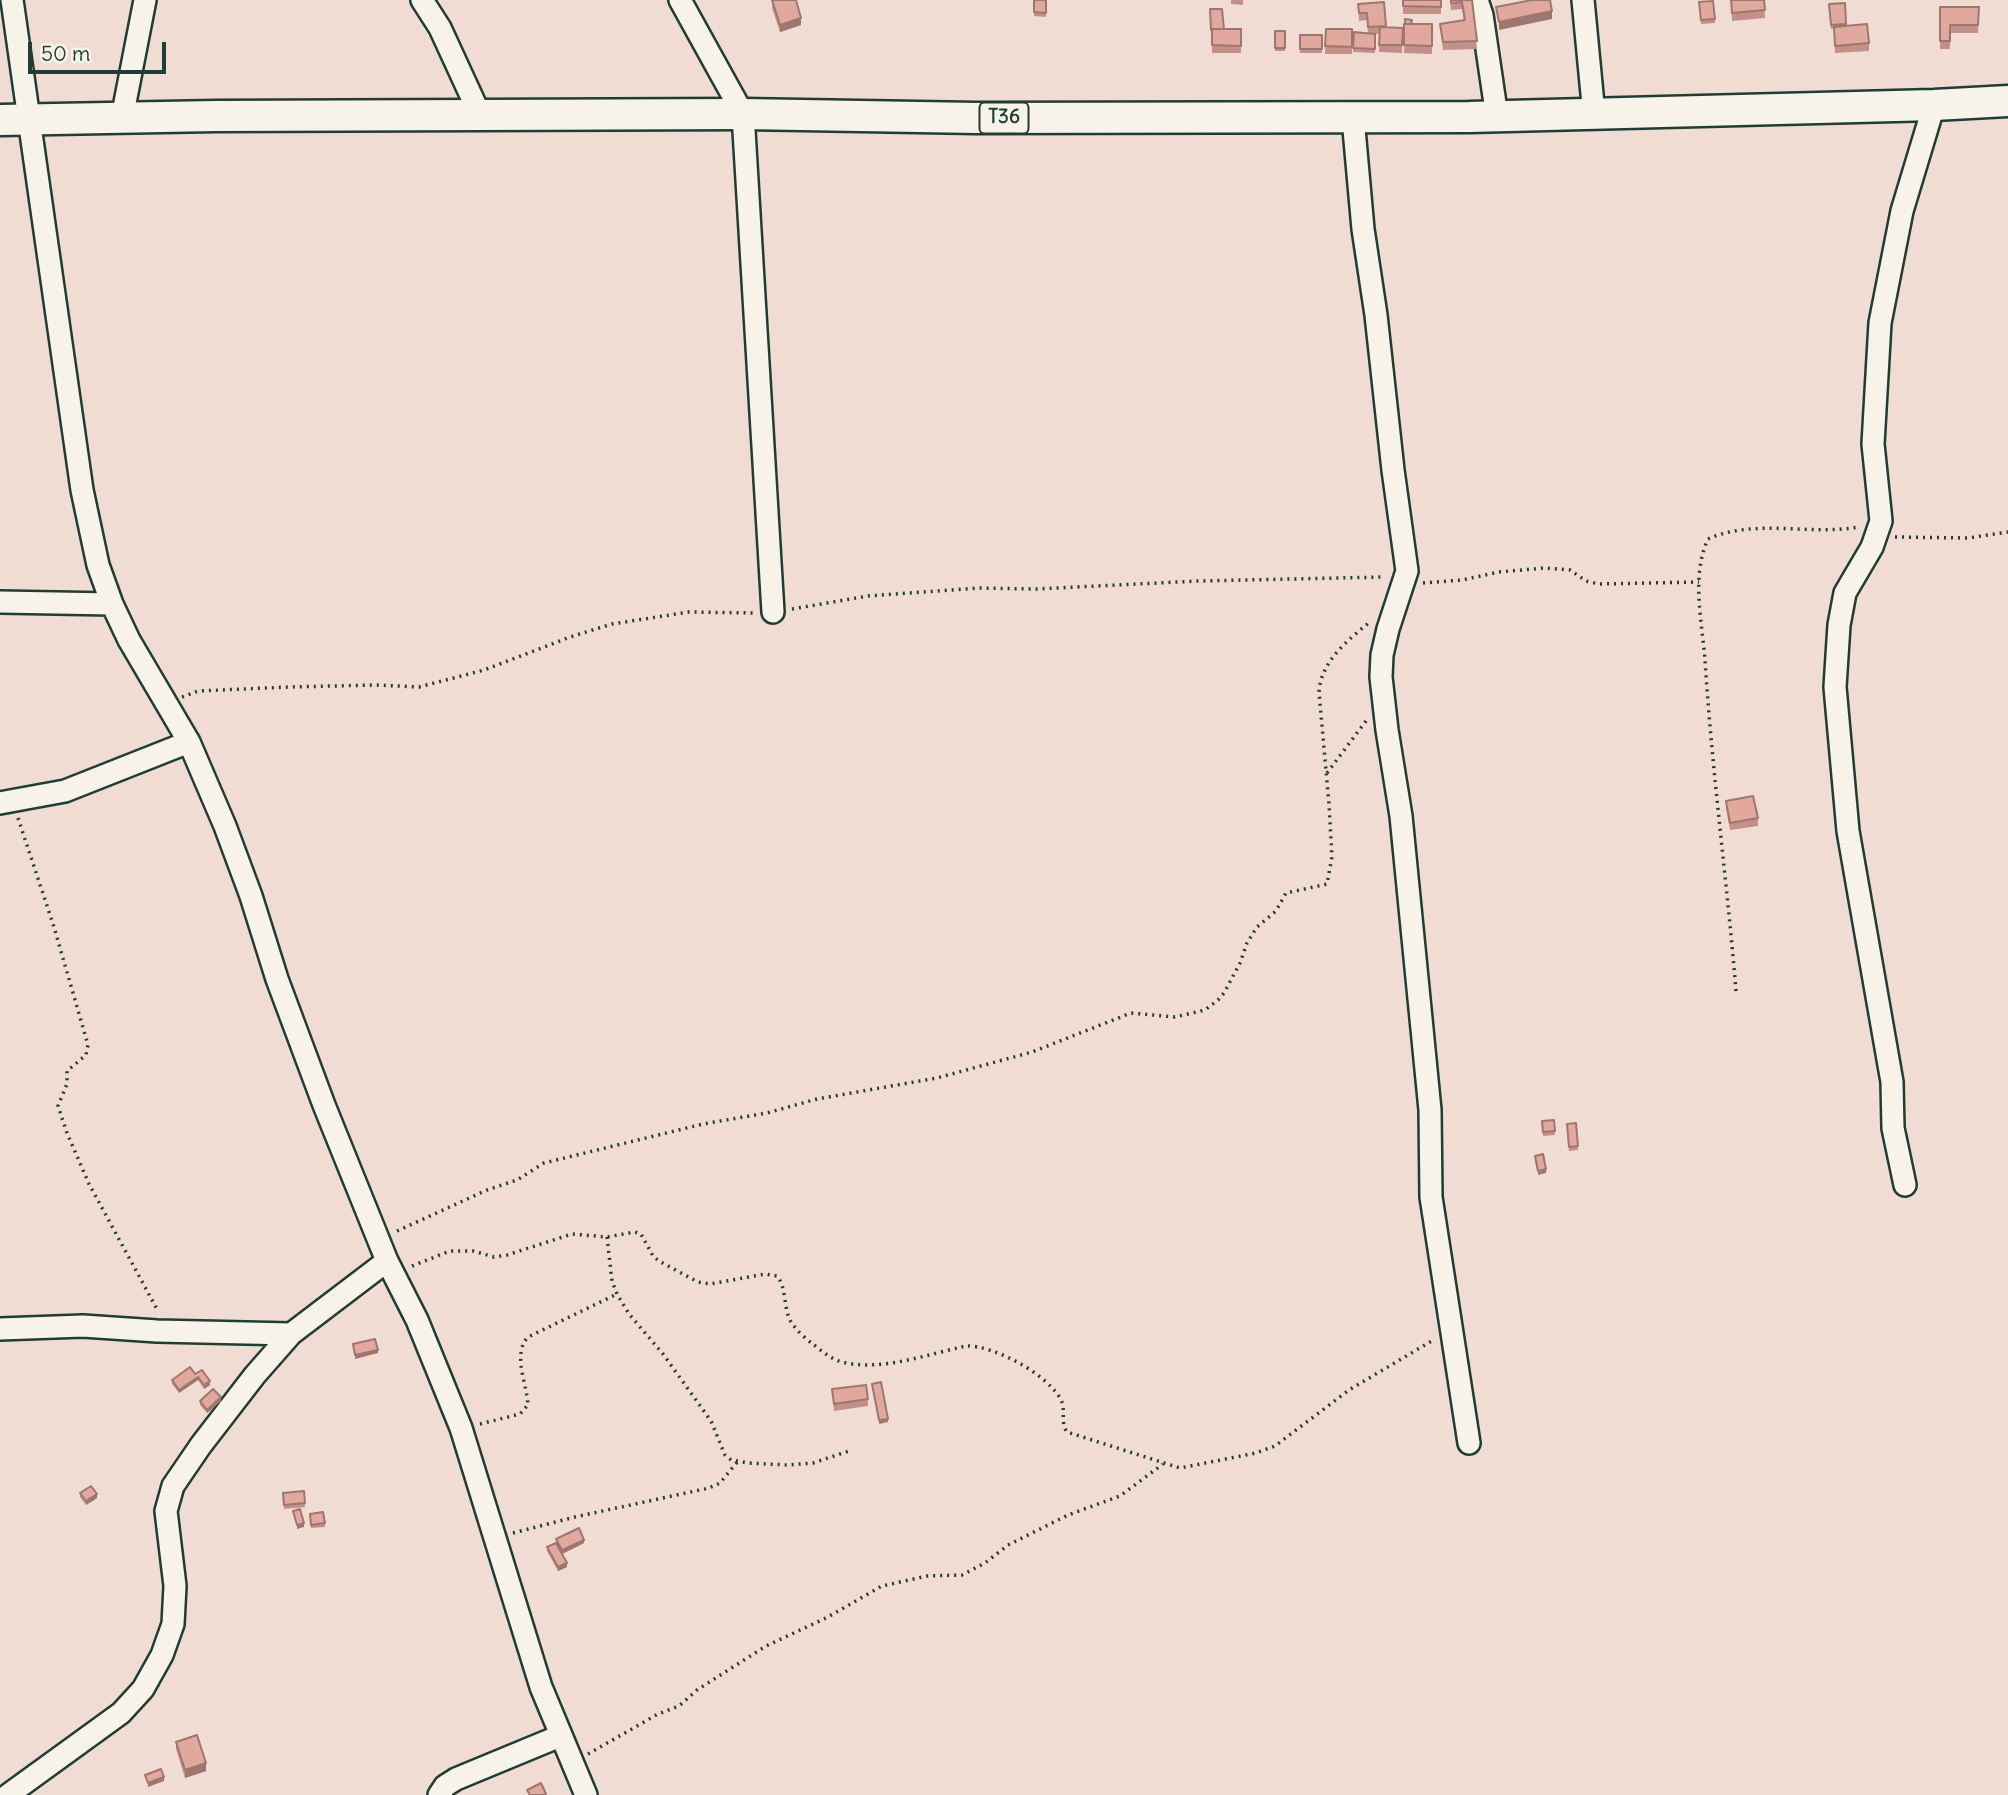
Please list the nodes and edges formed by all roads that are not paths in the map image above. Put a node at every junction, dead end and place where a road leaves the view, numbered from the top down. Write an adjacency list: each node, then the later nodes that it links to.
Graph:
1 (12, 0): 15 (street)
2 (145, 0): 13 (street)
3 (422, 0): 10 (street)
4 (680, 0): 9 (street)
5 (1478, 0): 12 (street)
6 (1583, 0): 11 (street)
7 (2006, 94): 8 (highway, T36)
8 (1934, 105): 11 (highway, T36); 21 (street)
9 (743, 114): 10 (highway, T36); 14 (highway, T36); 18 (street)
10 (480, 115): 13 (highway, T36)
11 (1594, 115): 12 (highway, T36)
12 (1497, 117): 14 (highway, T36)
13 (122, 118): 15 (highway, T36)
14 (1353, 118): 25 (street)
15 (14, 121): 17 (street)
16 (0, 602): 17 (street)
17 (112, 604): 19 (street)
18 (773, 612)
19 (189, 742): 20 (street); 22 (street)
20 (6, 801)
21 (1905, 1185)
22 (391, 1268): 24 (street); 26 (street)
23 (0, 1329): 24 (street)
24 (291, 1334): 27 (street)
25 (1469, 1443)
26 (560, 1737): 28 (street); 29 (street)
27 (8, 1795)
28 (439, 1795)
29 (586, 1795)

